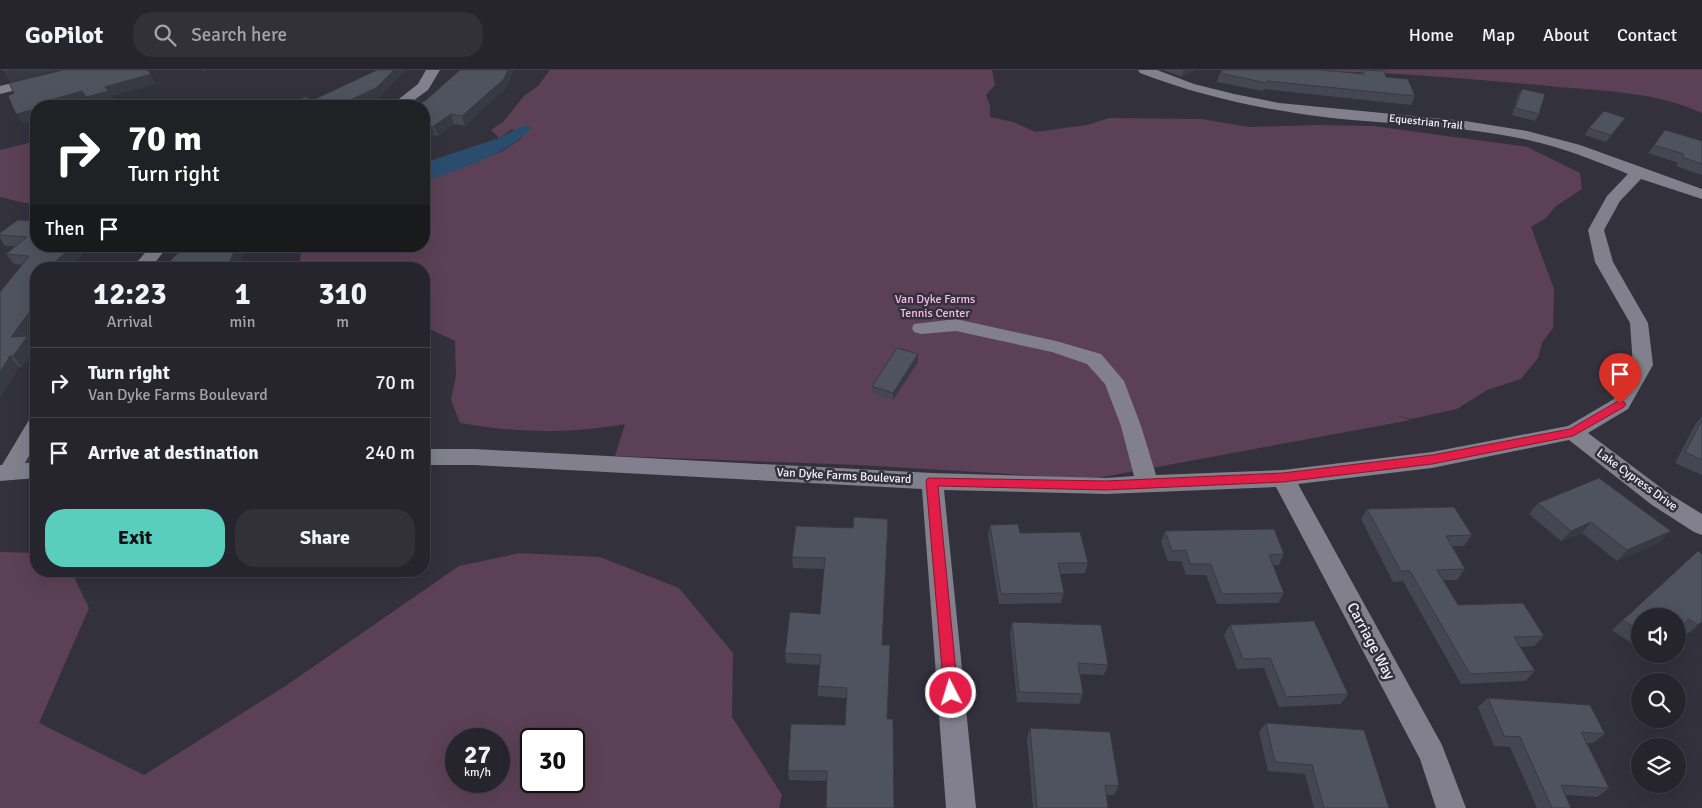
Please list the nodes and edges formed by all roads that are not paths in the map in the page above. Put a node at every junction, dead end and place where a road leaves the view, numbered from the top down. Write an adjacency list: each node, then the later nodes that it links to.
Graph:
1 (82, 70): 4 (street)
2 (433, 70): 5 (street)
3 (1145, 70): 6 (street, Equestrian Trail)
4 (0, 90)
5 (405, 100)
6 (1639, 172): 7 (street, Equestrian Trail); 11 (street, Van Dyke Farms Boulevard)
7 (1702, 194)
8 (155, 252): 9 (street)
9 (146, 262)
10 (921, 328): 18 (street)
11 (1573, 432): 16 (street, Van Dyke Farms Boulevard); 19 (street, Lake Cypress Drive)
12 (30, 434): 15 (street)
13 (430, 458): 17 (street, Van Dyke Farms Boulevard)
14 (30, 471): 15 (street)
15 (4, 473)
16 (1283, 478): 18 (street, Van Dyke Farms Boulevard); 21 (street, Carriage Way)
17 (932, 481): 18 (street, Van Dyke Farms Boulevard); 20 (street)
18 (1147, 484)
19 (1702, 526)
20 (961, 808)
21 (1452, 808)

